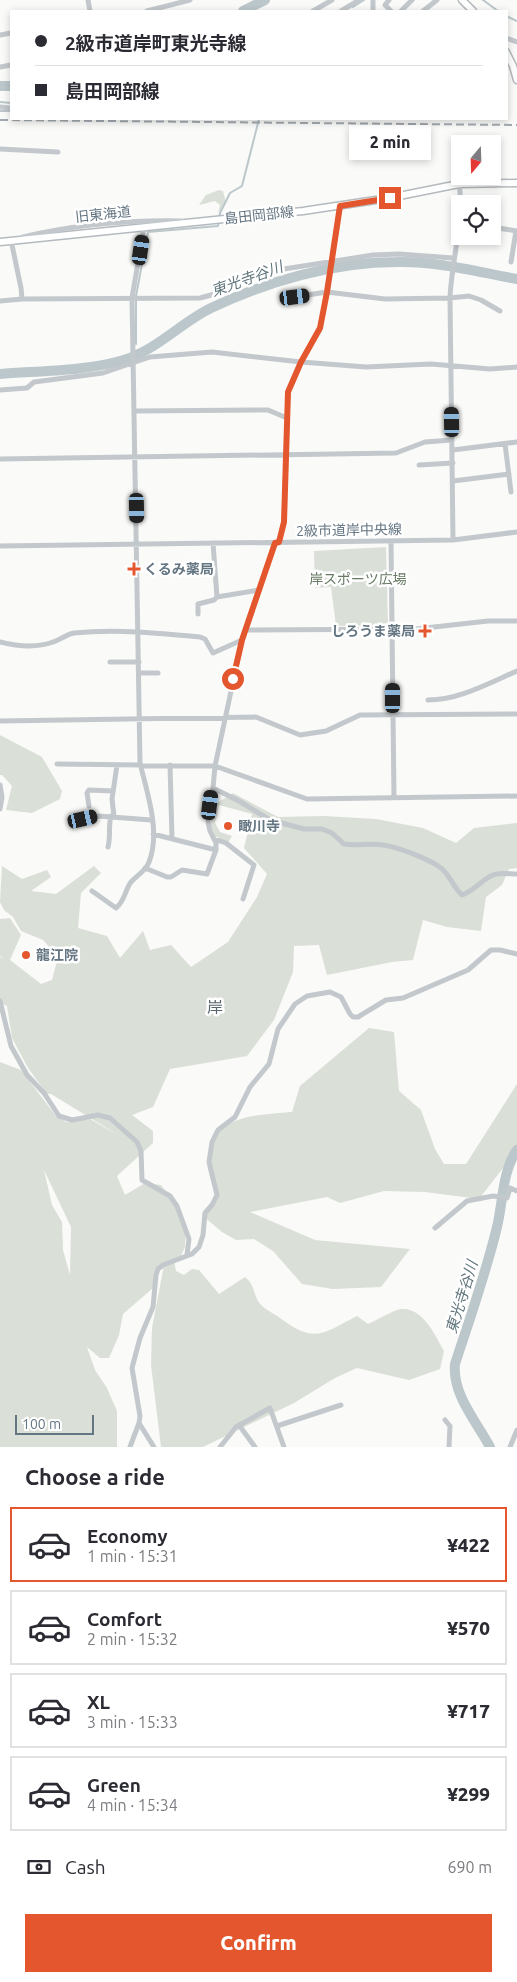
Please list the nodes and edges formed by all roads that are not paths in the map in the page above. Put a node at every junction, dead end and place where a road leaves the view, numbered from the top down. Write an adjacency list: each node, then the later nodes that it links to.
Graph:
1 (189, 0): 8 (street)
2 (332, 0): 9 (street)
3 (359, 0): 10 (street)
4 (389, 0): 11 (street)
5 (412, 0): 12 (street)
6 (437, 0): 13 (street)
7 (462, 0): 14 (main road)
8 (166, 10)
9 (315, 10)
10 (343, 10)
11 (390, 10)
12 (402, 10)
13 (424, 10)
14 (472, 10)
15 (508, 58): 16 (main road)
16 (517, 80)
17 (0, 149): 18 (street)
18 (58, 152)
19 (501, 183): 20 (main road, 島田岡部線)
20 (517, 183)
21 (453, 185): 22 (main road, 島田岡部線)
22 (340, 206): 23 (main road, 島田岡部線); 32 (street)
23 (200, 221): 24 (main road, 島田岡部線); 27 (street, 旧東海道)
24 (144, 227): 27 (main road, 島田岡部線); 35 (street)
25 (501, 228): 26 (street)
26 (516, 231): 31 (street)
27 (10, 240): 28 (main road, 島田岡部線); 37 (street)
28 (0, 242)
29 (456, 245): 30 (street)
30 (453, 261): 32 (street); 36 (street)
31 (511, 262)
32 (331, 264): 33 (street); 35 (street)
33 (327, 292): 34 (street); 36 (street); 41 (street)
34 (294, 297)
35 (132, 298): 37 (street); 40 (street)
36 (450, 298): 39 (street); 42 (street)
37 (22, 299): 38 (street)
38 (0, 302)
39 (500, 312)
40 (134, 362): 41 (street); 44 (street); 45 (street)
41 (301, 362): 42 (street); 46 (street)
42 (451, 365): 43 (street); 47 (street)
43 (517, 367)
44 (0, 390)
45 (135, 411): 46 (street); 52 (street)
46 (287, 418): 51 (street)
47 (452, 440): 50 (street); 51 (street)
48 (517, 442): 49 (street)
49 (505, 444): 50 (street); 56 (street)
50 (453, 450): 54 (street)
51 (285, 454): 52 (street); 62 (street)
52 (136, 456): 53 (street); 63 (street)
53 (0, 458)
54 (453, 463): 55 (street); 57 (street)
55 (419, 465)
56 (509, 474): 57 (street); 58 (street)
57 (453, 481): 60 (street)
58 (511, 492)
59 (517, 532): 60 (street, 2級市道岸中央線)
60 (453, 540): 61 (street, 2級市道岸中央線)
61 (391, 541): 62 (street, 2級市道岸中央線); 70 (street)
62 (277, 542): 64 (street, 2級市道岸中央線); 66 (street)
63 (137, 543): 64 (street, 2級市道岸中央線); 65 (street, 2級市道岸中央線); 72 (street)
64 (214, 543): 67 (street)
65 (0, 546)
66 (259, 590): 67 (street); 71 (street)
67 (216, 597): 68 (street)
68 (198, 614)
69 (517, 621): 70 (street)
70 (392, 629): 71 (street); 82 (street)
71 (245, 630): 73 (street)
72 (138, 632): 73 (street); 74 (street); 76 (street)
73 (242, 640): 83 (street)
74 (0, 642)
75 (110, 662): 76 (street)
76 (139, 662): 79 (street)
77 (517, 671): 80 (street)
78 (158, 673): 79 (street)
79 (139, 674): 84 (street)
80 (428, 700)
81 (517, 714): 82 (street)
82 (393, 715): 83 (street); 95 (street)
83 (225, 718): 84 (street); 90 (street)
84 (139, 719): 85 (street); 89 (street)
85 (0, 721)
86 (56, 764): 87 (street)
87 (117, 765): 89 (street); 93 (street)
88 (170, 765): 89 (street); 90 (street); 102 (street)
89 (140, 766): 100 (street)
90 (215, 766): 92 (street); 95 (street)
91 (0, 785): 97 (street)
92 (213, 788): 103 (street); 107 (street)
93 (113, 791): 96 (street); 98 (street)
94 (517, 796): 95 (street)
95 (394, 798)
96 (89, 806)
97 (0, 809)
98 (112, 816): 99 (street); 100 (street); 104 (street)
99 (83, 819)
100 (152, 820): 101 (street)
101 (153, 834): 102 (street); 106 (street)
102 (172, 838): 105 (street)
103 (214, 839): 105 (street); 109 (street)
104 (108, 847)
105 (216, 850): 106 (street)
106 (145, 868): 108 (street)
107 (517, 874)
108 (92, 891)
109 (243, 899)
110 (517, 954): 114 (street)
111 (0, 1001): 114 (street)
112 (517, 1191): 113 (street)
113 (435, 1228)
114 (187, 1255): 117 (street)
115 (341, 1405): 119 (street)
116 (445, 1420): 126 (street)
117 (139, 1423): 121 (street); 122 (street)
118 (239, 1425): 119 (street); 123 (street); 124 (street)
119 (278, 1426): 125 (street)
120 (517, 1430): 127 (street)
121 (130, 1447)
122 (154, 1447)
123 (220, 1447)
124 (255, 1447)
125 (284, 1447)
126 (449, 1447)
127 (510, 1447)

